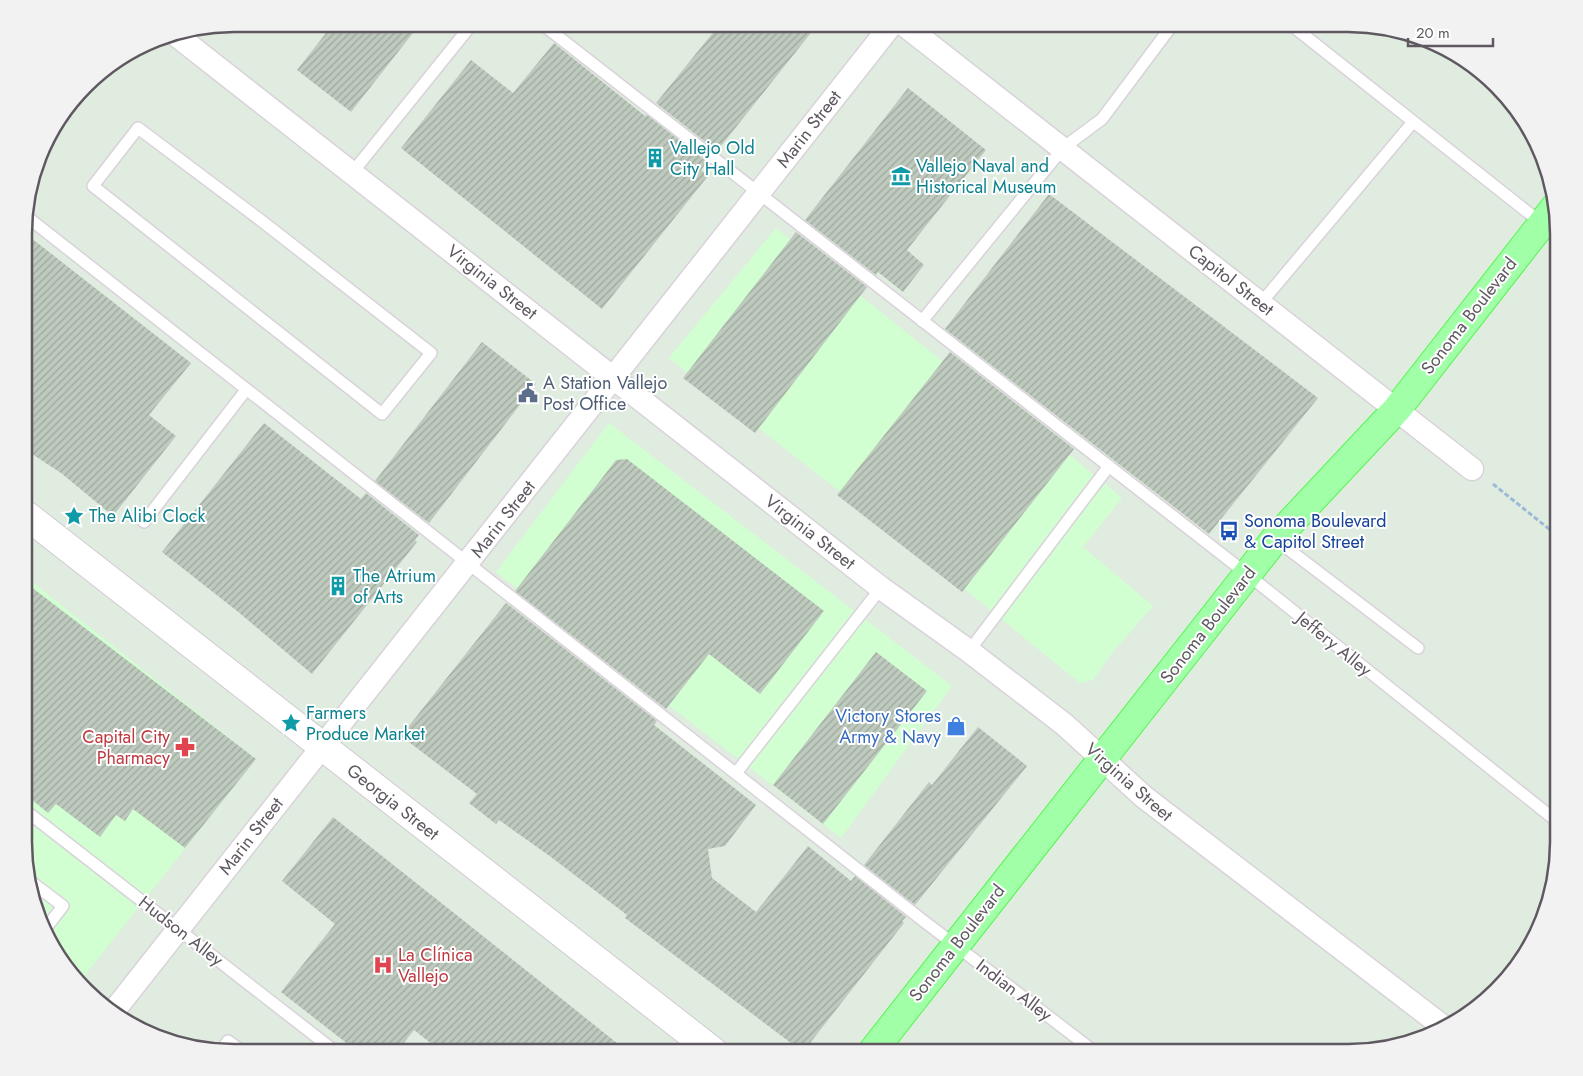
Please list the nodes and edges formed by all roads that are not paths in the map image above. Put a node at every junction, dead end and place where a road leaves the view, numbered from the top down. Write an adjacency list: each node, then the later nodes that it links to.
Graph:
1 (466, 32): 10 (lane)
2 (552, 32): 11 (lane, Jeffery Alley)
3 (886, 32): 11 (street, Marin Street)
4 (913, 32): 9 (street, Capitol Street)
5 (1167, 32): 9 (lane)
6 (1300, 32): 8 (lane)
7 (181, 39): 10 (street, Virginia Street)
8 (1413, 122): 14 (lane); 16 (lane)
9 (1062, 148): 16 (street, Capitol Street); 17 (lane)
10 (352, 173): 18 (street, Virginia Street)
11 (759, 193): 17 (lane, Jeffery Alley); 18 (street, Marin Street)
12 (33, 222): 19 (lane, Indian Alley)
13 (263, 222): 13 (lane)
14 (1550, 222)
15 (1550, 225): 20 (main road, Sonoma Boulevard)
16 (1260, 303): 20 (street, Capitol Street)
17 (922, 320): 21 (lane, Jeffery Alley)
18 (613, 378): 26 (street, Marin Street); 28 (street, Virginia Street)
19 (246, 390): 24 (lane); 26 (lane, Indian Alley)
20 (1397, 409): 22 (street, Capitol Street); 25 (main road, Sonoma Boulevard)
21 (1109, 466): 27 (lane, Jeffery Alley); 30 (lane)
22 (1472, 469)
23 (32, 520): 31 (main road, Georgia Street)
24 (144, 522)
25 (1275, 539): 27 (main road, Sonoma Boulevard); 29 (lane)
26 (468, 563): 31 (street, Marin Street); 33 (lane, Indian Alley)
27 (1247, 574): 32 (main road, Sonoma Boulevard); 35 (lane, Jeffery Alley)
28 (881, 588): 30 (street, Virginia Street); 33 (lane)
29 (1418, 648)
30 (969, 651): 32 (street, Virginia Street)
31 (322, 747): 38 (street, Marin Street); 43 (main road, Georgia Street)
32 (1102, 760): 39 (main road, Sonoma Boulevard); 41 (street, Virginia Street)
33 (736, 773): 39 (lane, Indian Alley)
34 (32, 816): 38 (lane, Hudson Alley)
35 (1550, 816)
36 (37, 887): 37 (lane)
37 (50, 923)
38 (178, 929): 40 (street, Marin Street); 42 (lane, Hudson Alley)
39 (956, 945): 44 (main road, Sonoma Boulevard); 45 (lane, Indian Alley)
40 (118, 1006)
41 (1438, 1023)
42 (326, 1044)
43 (704, 1044)
44 (878, 1044)
45 (1085, 1044)

